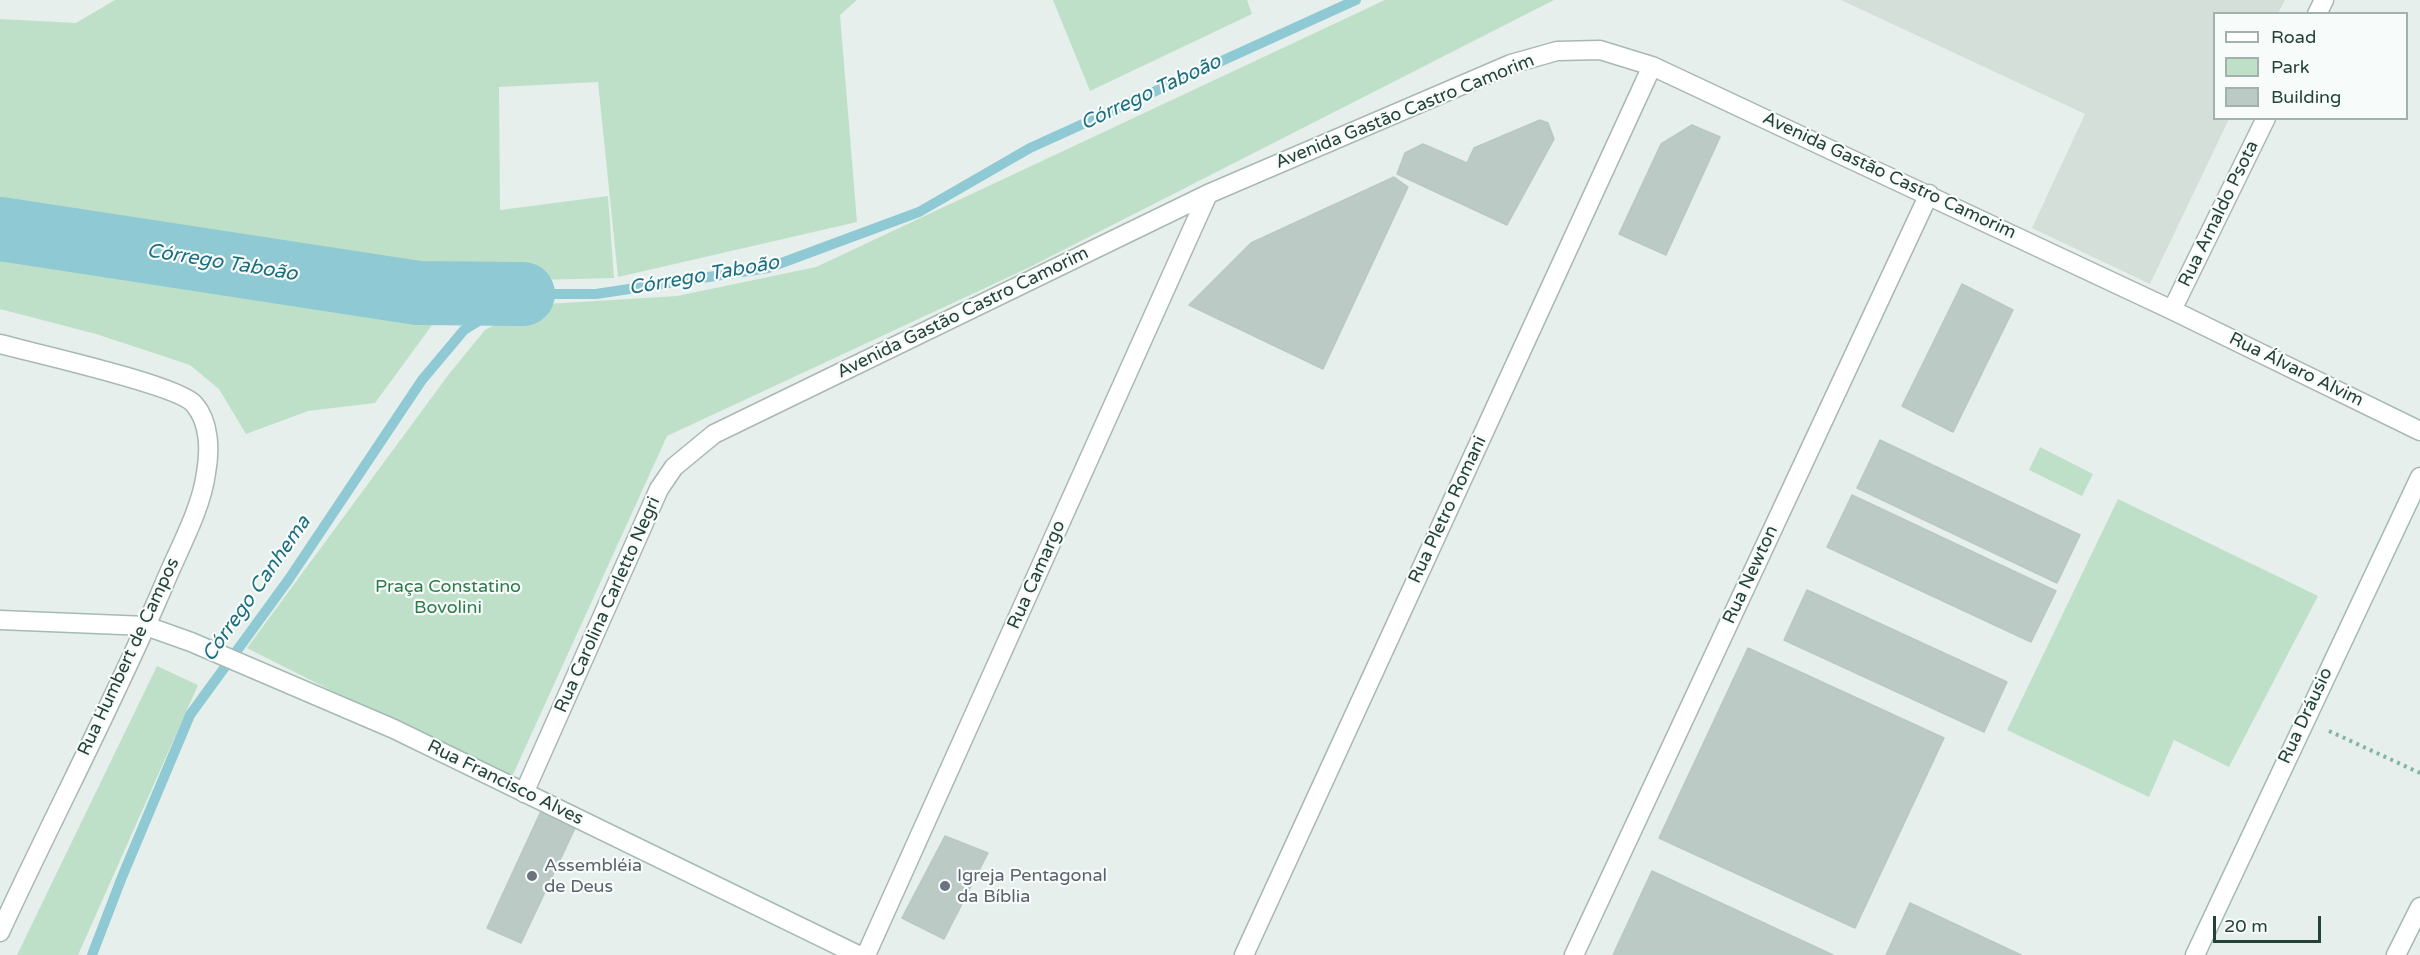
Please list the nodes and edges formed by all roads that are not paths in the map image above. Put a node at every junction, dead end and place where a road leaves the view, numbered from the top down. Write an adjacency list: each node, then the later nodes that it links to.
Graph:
1 (1652, 66): 3 (street, Avenida Gastão Castro Camorim); 4 (street, Avenida Gastão Castro Camorim); 18 (street, Rua Pletro Romani)
2 (2265, 120): 5 (street, Rua Arnaldo Psota)
3 (1208, 194): 8 (street, Avenida Gastão Castro Camorim); 17 (street, Rua Camargo)
4 (1929, 194): 5 (street, Avenida Gastão Castro Camorim); 19 (street, Rua Newton)
5 (2172, 310): 7 (street, Rua Álvaro Alvim)
6 (0, 344): 11 (street, Rua Humbert de Campos)
7 (2420, 431)
8 (714, 434): 12 (street, Rua Carolina Carletto Negri)
9 (2420, 477): 20 (street, Rua Dráusio)
10 (0, 620): 11 (street, Rua Francisco Alves)
11 (146, 626): 12 (street, Rua Francisco Alves); 14 (street, Rua Humbert de Campos)
12 (524, 793): 16 (street, Rua Francisco Alves)
13 (2420, 907): 21 (street)
14 (4, 914): 15 (street, Rua Humbert de Campos)
15 (0, 932)
16 (858, 955)
17 (866, 955)
18 (1244, 955)
19 (1574, 955)
20 (2195, 955)
21 (2396, 955)

